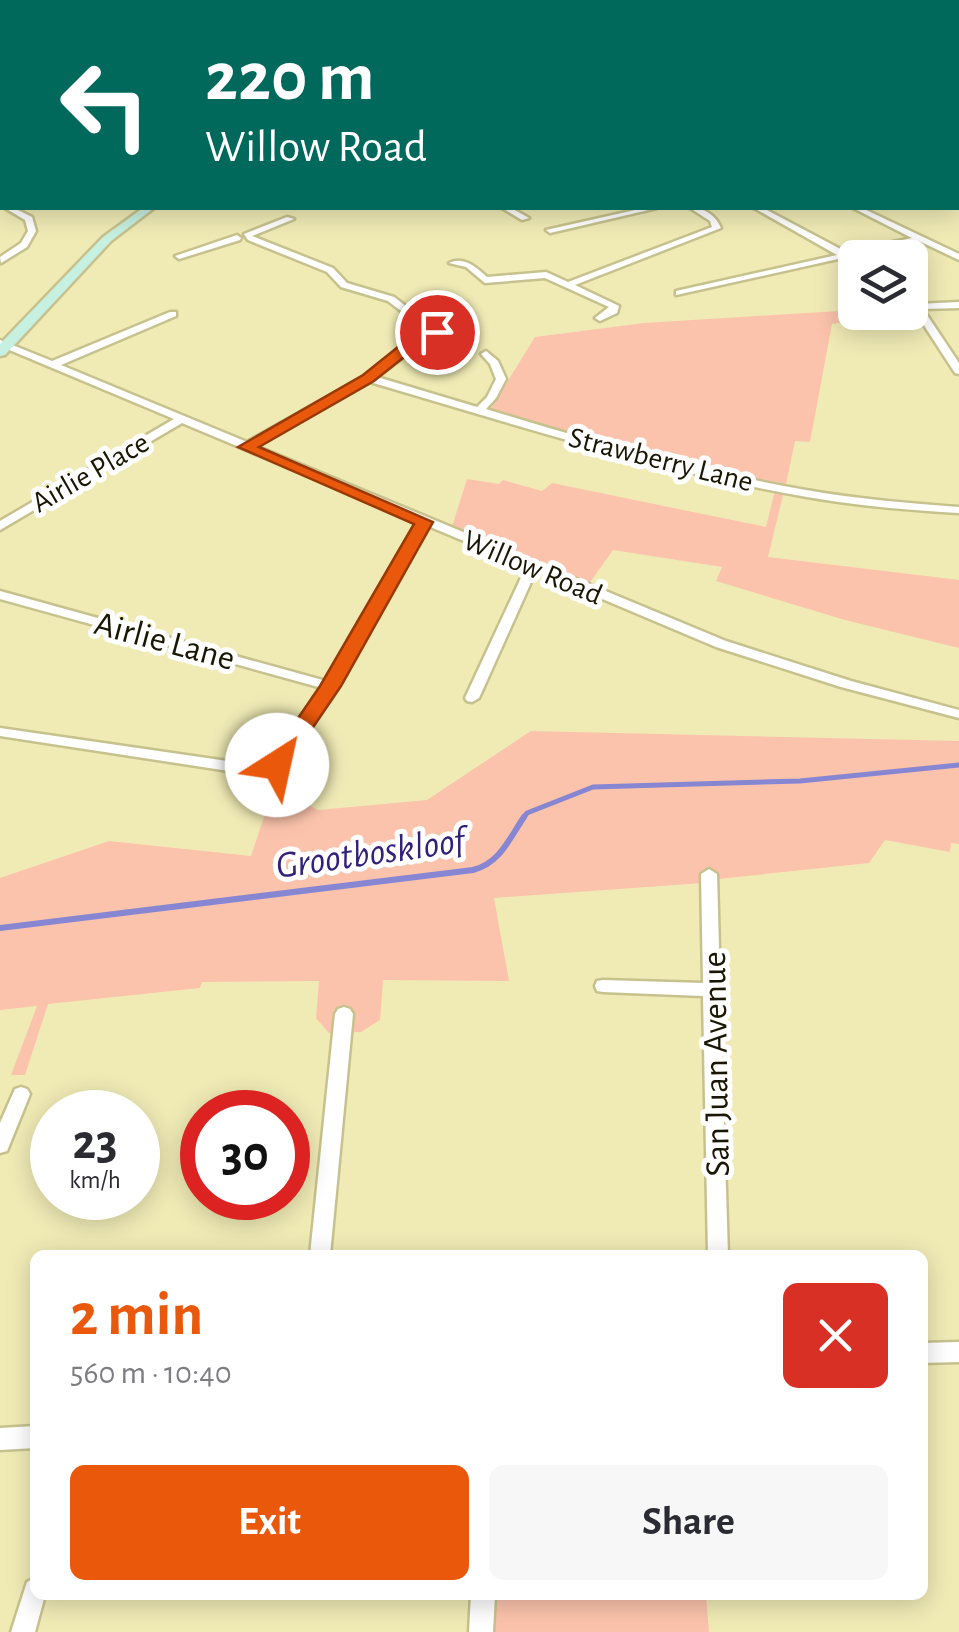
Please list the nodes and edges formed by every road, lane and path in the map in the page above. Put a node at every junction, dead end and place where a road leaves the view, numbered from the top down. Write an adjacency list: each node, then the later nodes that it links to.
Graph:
1 (13, 210): 19 (street)
2 (146, 210): 26 (main road)
3 (510, 210): 8 (street)
4 (643, 210): 11 (street)
5 (697, 210): 21 (street)
6 (762, 210): 15 (street)
7 (861, 210): 13 (street)
8 (524, 218)
9 (290, 219): 12 (street)
10 (255, 220): 12 (street)
11 (550, 230)
12 (245, 236): 16 (street); 30 (street)
13 (921, 238): 14 (street); 17 (street)
14 (912, 240)
15 (838, 253)
16 (179, 256)
17 (959, 256)
18 (838, 257): 22 (street)
19 (1, 260)
20 (453, 263): 21 (street)
21 (570, 284): 25 (street)
22 (679, 292)
23 (959, 305): 29 (street)
24 (173, 314): 28 (street)
25 (600, 318)
26 (3, 347): 28 (street, Willow Road)
27 (486, 354): 31 (street)
28 (54, 364): 32 (street, Willow Road)
29 (959, 371)
30 (369, 378): 31 (street, Strawberry Lane); 33 (street)
31 (479, 410): 34 (street, Strawberry Lane)
32 (180, 420): 33 (street, Willow Road); 36 (street, Airlie Place)
33 (246, 447): 35 (street, Willow Road)
34 (959, 510)
35 (424, 522): 37 (street, Willow Road); 39 (street)
36 (0, 526)
37 (532, 566): 40 (street); 41 (street, Willow Road)
38 (0, 595): 39 (street, Airlie Lane)
39 (330, 686): 42 (street)
40 (472, 698)
41 (959, 714)
42 (0, 732)
43 (709, 874): 45 (street, San Juan Avenue)
44 (602, 986): 45 (street)
45 (714, 990): 50 (street, San Juan Avenue)
46 (344, 1014): 49 (street)
47 (21, 1094): 48 (street)
48 (0, 1146)
49 (320, 1250)
50 (718, 1250)
51 (959, 1352): 52 (street)
52 (928, 1354)
53 (30, 1437): 54 (street)
54 (0, 1439)
55 (32, 1600): 57 (street)
56 (483, 1600): 58 (street)
57 (22, 1632)
58 (481, 1632)

